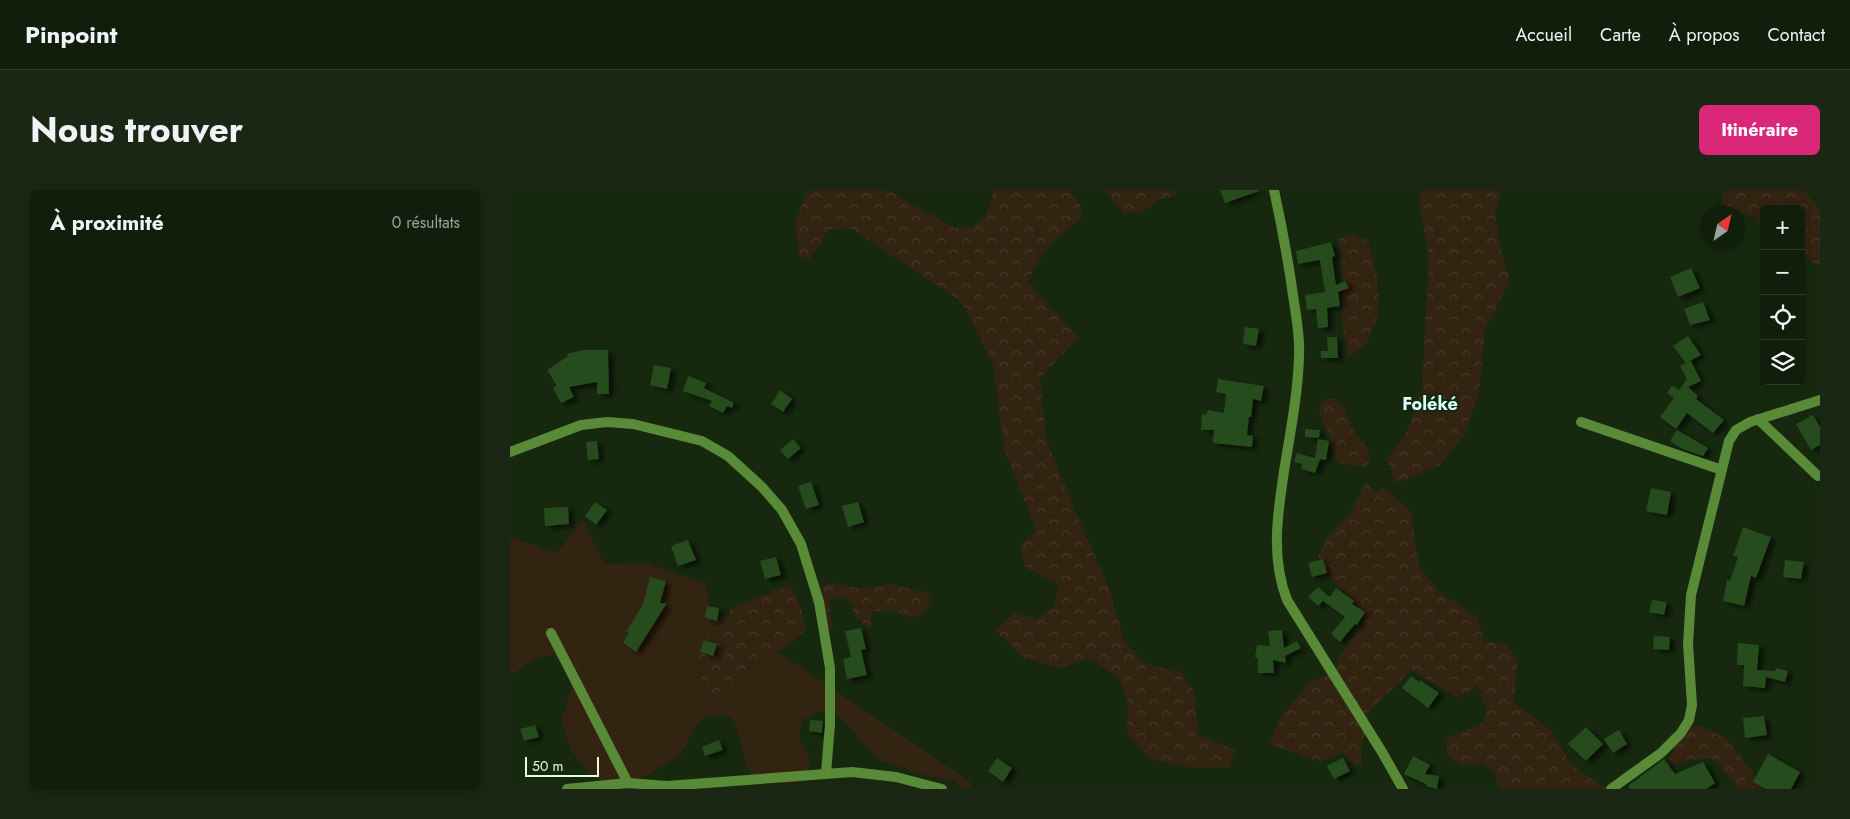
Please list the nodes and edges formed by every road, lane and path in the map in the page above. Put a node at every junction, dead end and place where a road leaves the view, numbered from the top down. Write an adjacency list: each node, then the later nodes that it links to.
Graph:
1 (1274, 190): 13 (street)
2 (1820, 400): 3 (street)
3 (1758, 419): 6 (street); 7 (street)
4 (1581, 422): 6 (street)
5 (510, 452): 9 (street)
6 (1722, 470): 14 (street)
7 (1818, 476)
8 (551, 633): 10 (street)
9 (826, 773): 10 (street); 12 (street)
10 (628, 783): 11 (street)
11 (567, 789)
12 (942, 789)
13 (1403, 789)
14 (1612, 789)

